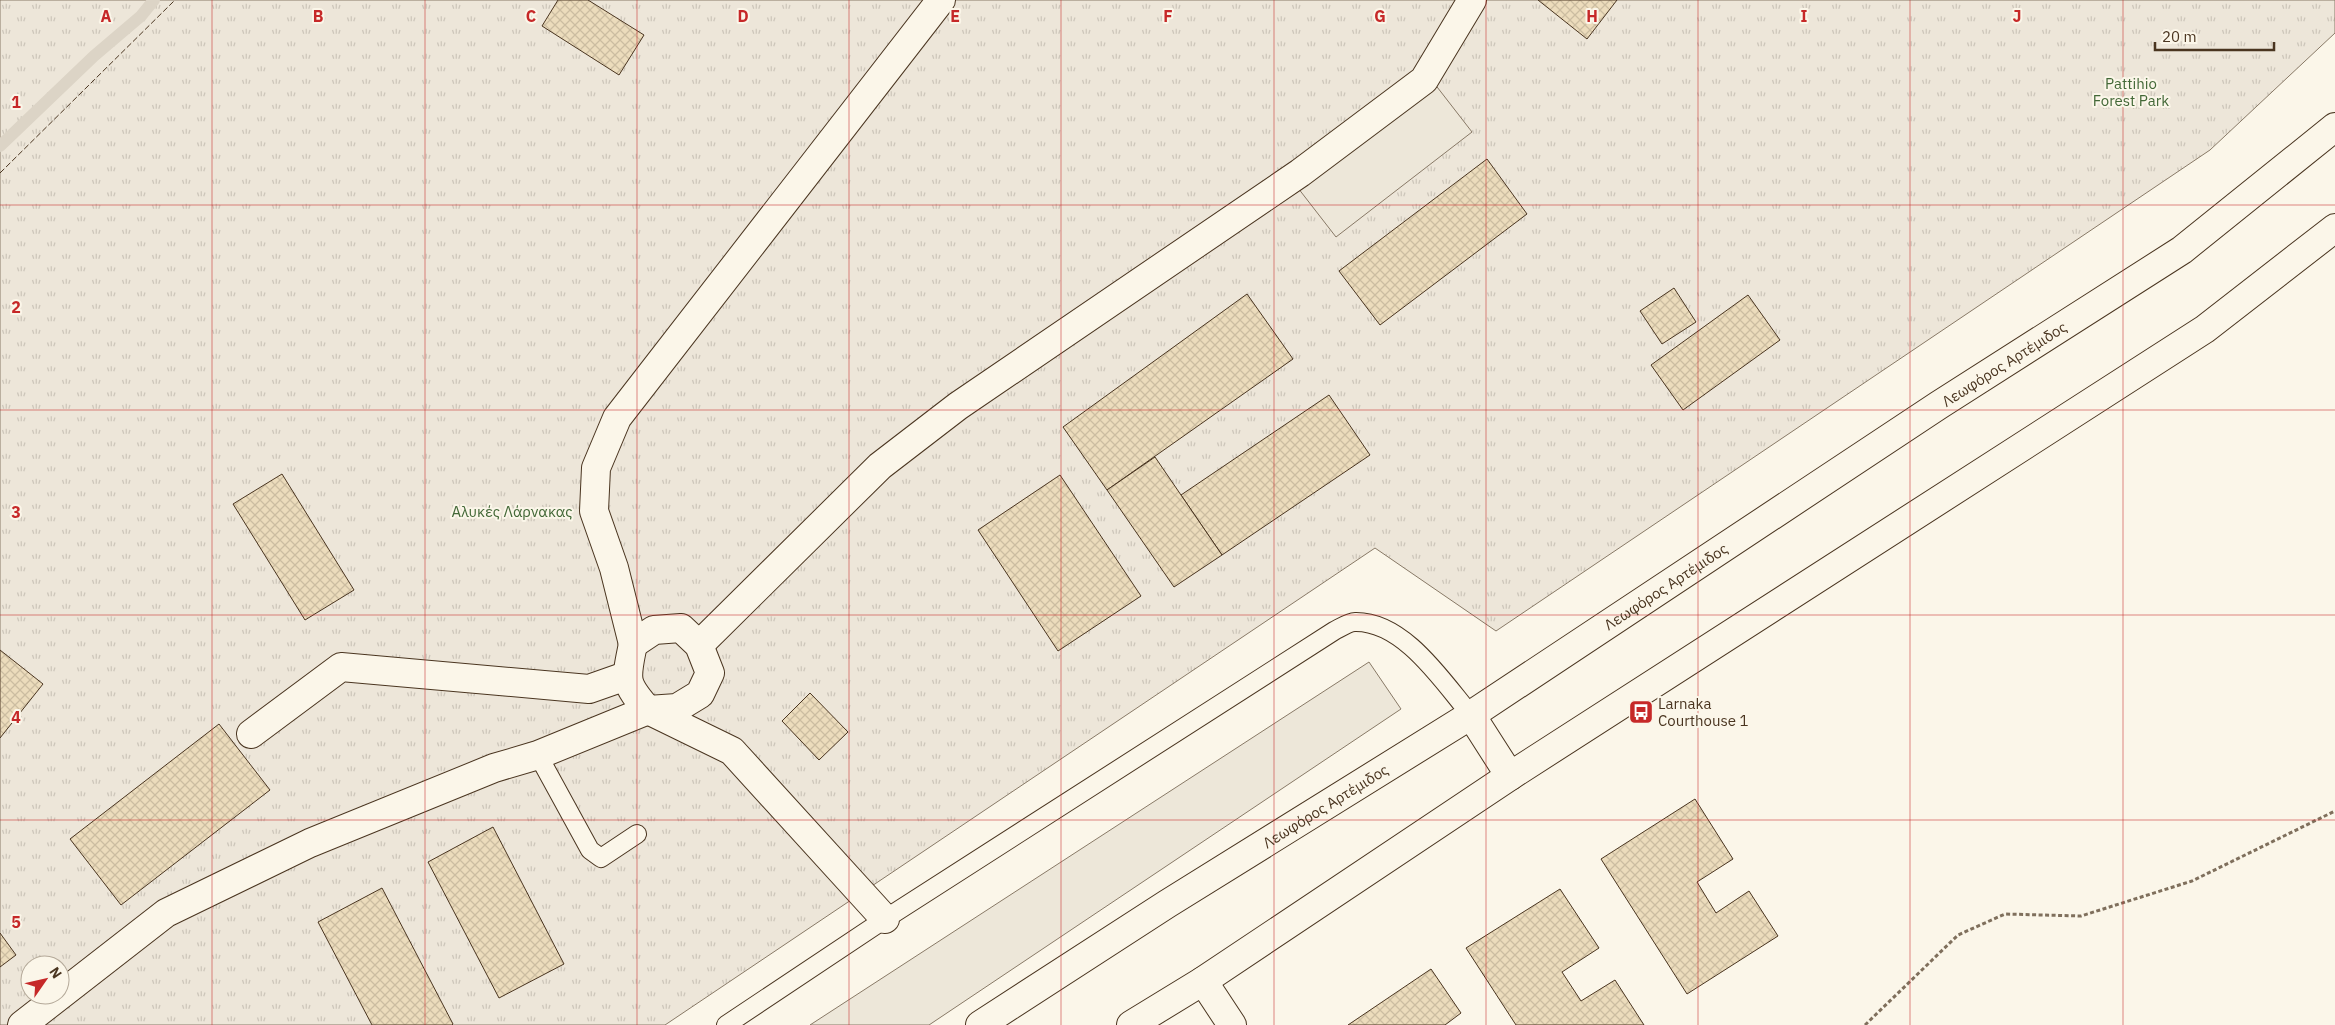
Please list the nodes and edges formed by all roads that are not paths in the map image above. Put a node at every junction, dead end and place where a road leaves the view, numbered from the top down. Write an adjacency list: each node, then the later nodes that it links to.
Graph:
1 (941, 0): 5 (street)
2 (1472, 0): 6 (street)
3 (2335, 127): 9 (street, Λεωφόρος Αρτέμιδος)
4 (2335, 228): 12 (street)
5 (633, 644): 6 (street); 7 (street)
6 (699, 645): 8 (street)
7 (626, 676): 8 (street); 10 (street)
8 (648, 710): 11 (street); 14 (street)
9 (1471, 715): 12 (street); 14 (lane); 18 (street, Λεωφόρος Αρτέμιδος)
10 (251, 734)
11 (538, 755): 13 (lane); 16 (street)
12 (1510, 776): 15 (street)
13 (637, 834)
14 (885, 919): 17 (lane)
15 (1203, 982): 19 (street); 20 (street)
16 (22, 1025)
17 (726, 1025)
18 (980, 1025)
19 (1131, 1025)
20 (1232, 1025)

